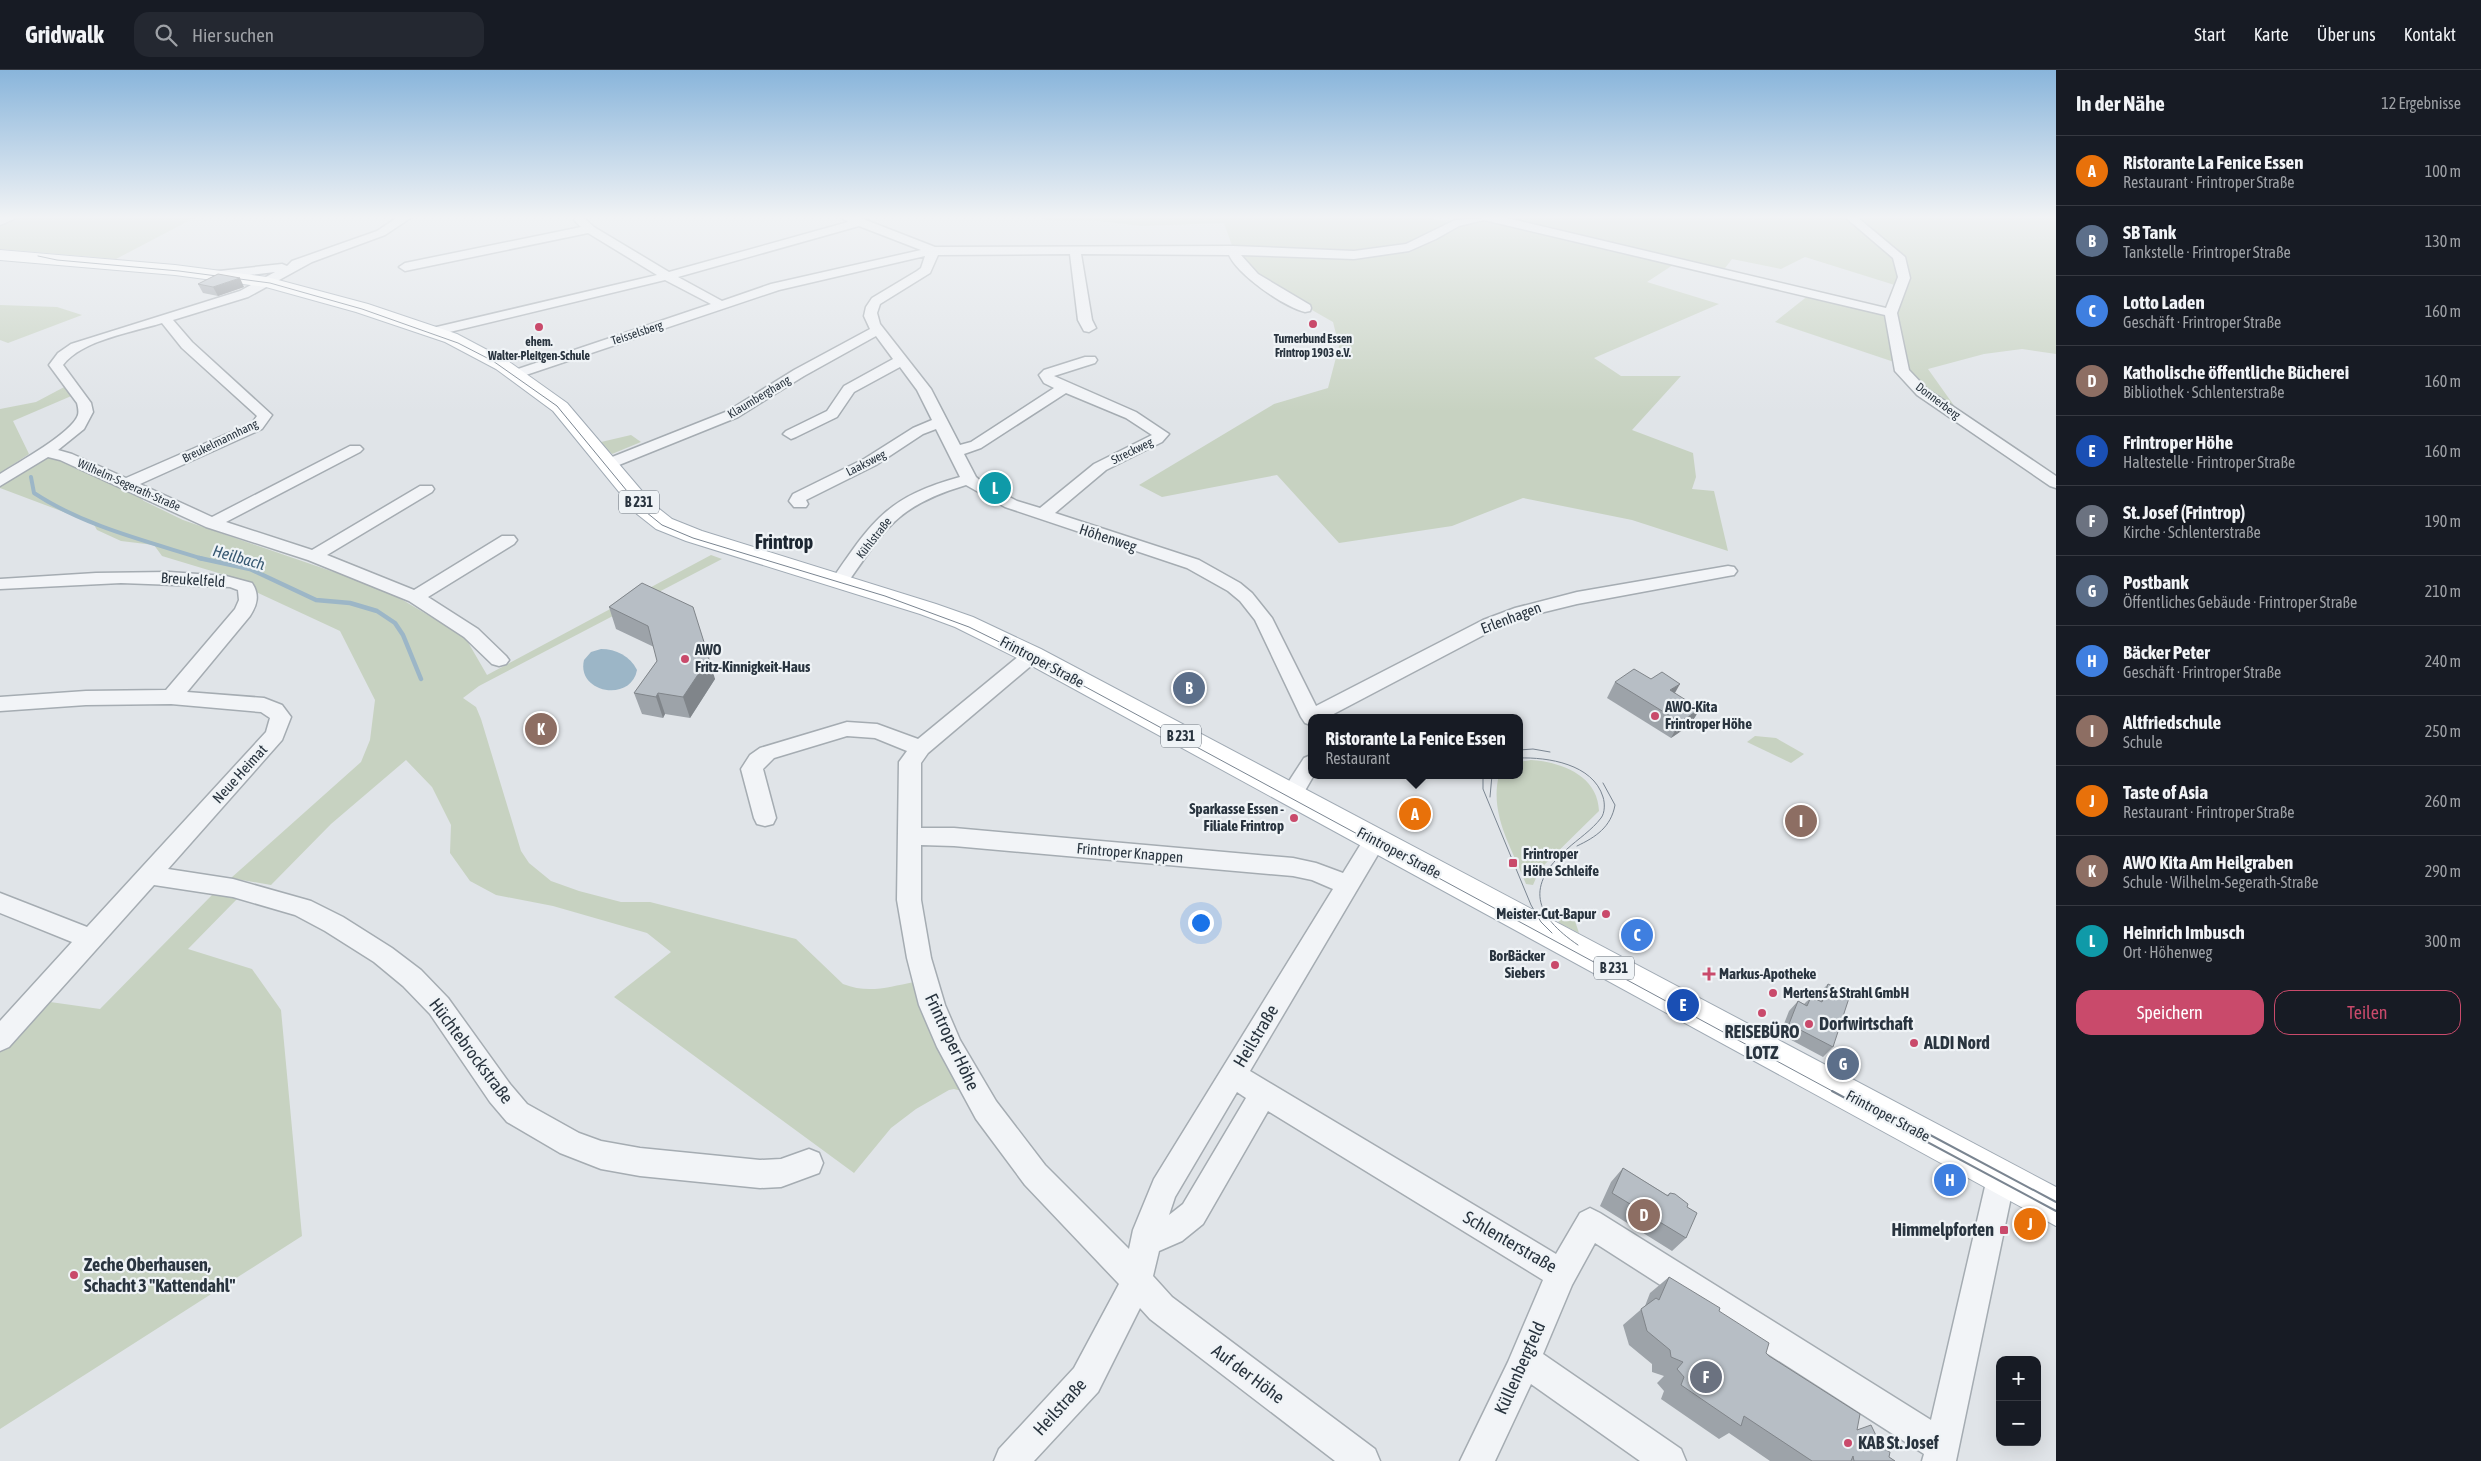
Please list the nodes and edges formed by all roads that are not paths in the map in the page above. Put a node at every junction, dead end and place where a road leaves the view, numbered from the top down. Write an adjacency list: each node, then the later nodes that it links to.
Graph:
1 (267, 282): 13 (street); 16 (main road, Frintroper Straße / B 231)
2 (643, 282): 16 (street)
3 (679, 282): 10 (street)
4 (794, 282): 10 (street, Teisselsberg)
5 (906, 282): 15 (street, Höhenweg)
6 (1080, 282): 14 (street)
7 (1262, 282): 11 (street)
8 (1759, 282): 12 (street)
9 (1901, 282): 12 (street)
10 (721, 305): 19 (street, Teisselsberg)
11 (1305, 308)
12 (1891, 313): 29 (street, Donnerberg)
13 (165, 318): 24 (street); 30 (street, Breukelmannhang)
14 (1089, 328)
15 (877, 330): 17 (street, Höhenweg); 26 (street, Klaumberghang)
16 (433, 332): 19 (main road, Frintroper Straße / B 231)
17 (902, 360): 21 (street, Höhenweg); 22 (street)
18 (1090, 360): 20 (street, Streckweg)
19 (517, 374): 26 (main road, Frintroper Straße / B 231)
20 (1065, 387): 25 (street); 33 (street, Streckweg)
21 (940, 422): 25 (street, Höhenweg); 32 (street, Laaksweg)
22 (791, 434)
23 (355, 449): 34 (street)
24 (44, 451): 28 (street); 30 (street, Wilhelm-Segerath-Straße)
25 (956, 452): 27 (street, Höhenweg)
26 (608, 464): 38 (main road, Frintroper Straße / B 231)
27 (969, 479): 33 (street, Höhenweg); 38 (street, Kühlstraße)
28 (0, 481)
29 (2056, 482)
30 (128, 484): 34 (street, Wilhelm-Segerath-Straße)
31 (426, 489): 36 (street)
32 (800, 504)
33 (1042, 515): 45 (street, Höhenweg)
34 (212, 523): 36 (street, Wilhelm-Segerath-Straße)
35 (508, 540): 40 (street)
36 (314, 556): 40 (street, Wilhelm-Segerath-Straße)
37 (1728, 571): 46 (street, Erlenhagen)
38 (840, 581): 41 (main road, Frintroper Straße / B 231)
39 (0, 584): 43 (street, Breukelfeld)
40 (414, 597): 42 (street, Wilhelm-Segerath-Straße)
41 (1032, 655): 47 (street, Frintroper Höhe); 49 (main road, Frintroper Straße / B 231)
42 (499, 660)
43 (171, 697): 44 (street, Neue Heimat); 53 (street, Neue Heimat)
44 (0, 704)
45 (1310, 714)
46 (1317, 714)
47 (921, 748): 50 (street); 51 (street, Frintroper Höhe)
48 (1308, 767): 49 (street)
49 (1291, 795): 52 (main road, Frintroper Straße / B 231)
50 (765, 818)
51 (910, 836): 54 (street, Frintroper Knappen); 65 (street, Frintroper Höhe)
52 (1375, 840): 54 (street, Heilstraße); 61 (main road, Frintroper Straße / B 231)
53 (149, 875): 56 (street, Neue Heimat); 60 (street, Hüchtebrockstraße)
54 (1348, 885): 58 (street, Heilstraße)
55 (0, 903): 56 (street)
56 (91, 939): 57 (street, Neue Heimat)
57 (0, 1039)
58 (1233, 1075): 59 (street, Schlenterstraße); 63 (street, Heilstraße)
59 (1264, 1093): 63 (street); 64 (street, Schlenterstraße)
60 (809, 1163)
61 (2002, 1178): 62 (main road, Frintroper Straße / B 231); 67 (street)
62 (2056, 1207)
63 (1147, 1237): 65 (street, Heilstraße)
64 (1561, 1274): 66 (street, Küllenbergfeld); 67 (street, Schlenterstraße)
65 (1137, 1282): 68 (street, Heilstraße); 69 (street, Auf der Höhe)
66 (1524, 1360): 70 (street, Küllenbergfeld); 71 (street)
67 (1940, 1453)
68 (1011, 1461)
69 (1363, 1461)
70 (1478, 1461)
71 (1669, 1461)

